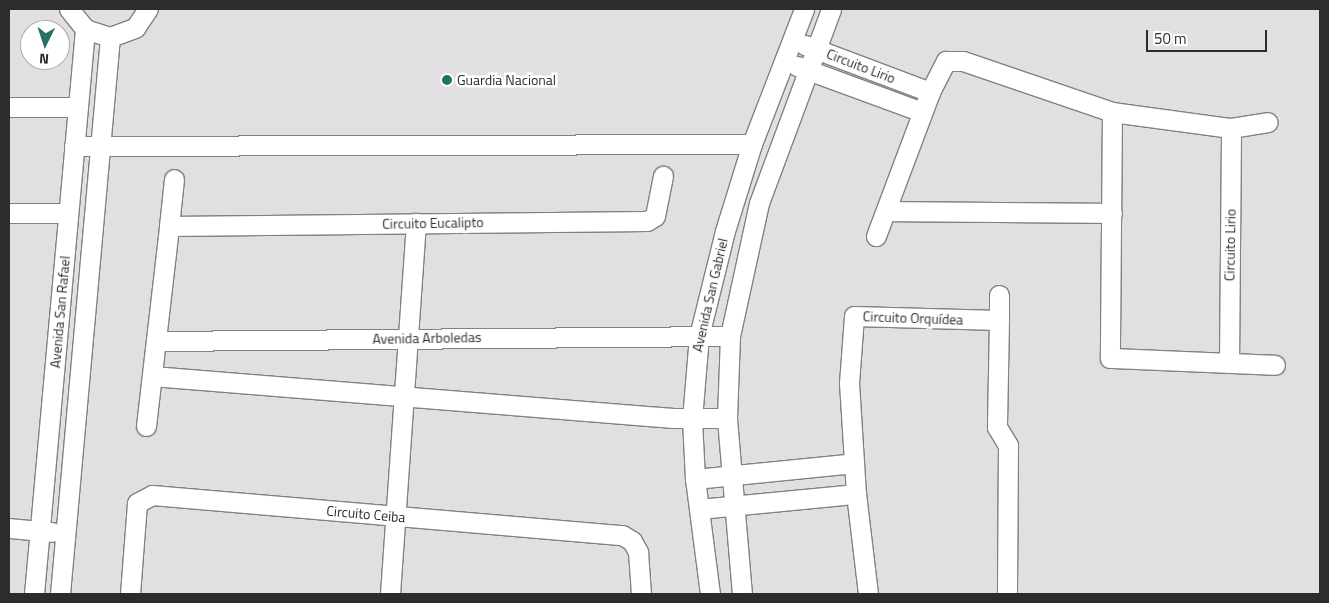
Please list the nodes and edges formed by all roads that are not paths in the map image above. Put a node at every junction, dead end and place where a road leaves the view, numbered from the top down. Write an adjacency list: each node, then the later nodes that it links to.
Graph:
1 (69, 9): 5 (street)
2 (148, 9): 6 (street)
3 (804, 9): 7 (street, Avenida San Gabriel)
4 (831, 9): 8 (street, Avenida San Gabriel)
5 (85, 30): 6 (street); 15 (street, Avenida San Rafael)
6 (110, 37): 22 (street, Avenida San Rafael)
7 (793, 40): 8 (street, Circuito Lirio); 9 (street, Avenida San Gabriel)
8 (816, 49): 10 (street, Avenida San Gabriel); 11 (street, Circuito Lirio)
9 (786, 62): 10 (street, Circuito Lirio); 20 (street, Avenida San Gabriel)
10 (807, 70): 13 (street, Circuito Lirio); 35 (street, Avenida San Gabriel)
11 (899, 81): 12 (street, Circuito Lirio); 13 (street)
12 (930, 92): 16 (street); 17 (street)
13 (891, 101): 16 (street, Circuito Lirio)
14 (9, 107): 15 (street)
15 (78, 107): 21 (street, Avenida San Rafael)
16 (922, 112): 25 (street)
17 (1112, 112): 19 (street); 28 (street)
18 (1268, 122): 19 (street)
19 (1231, 128): 38 (street, Circuito Lirio)
20 (752, 144): 22 (street); 34 (street, Avenida San Gabriel)
21 (74, 146): 22 (street); 27 (street, Avenida San Rafael)
22 (100, 146): 42 (street, Avenida San Rafael)
23 (663, 176): 29 (street, Circuito Eucalipto)
24 (174, 178): 30 (street)
25 (886, 210): 28 (street); 31 (street)
26 (9, 213): 27 (street)
27 (68, 213): 41 (street, Avenida San Rafael)
28 (1112, 213): 38 (street)
29 (416, 223): 30 (street, Circuito Eucalipto); 36 (street)
30 (169, 226): 37 (street)
31 (876, 236)
32 (999, 294): 33 (street)
33 (999, 320): 47 (street, Circuito Orquídea); 67 (street)
34 (699, 336): 35 (street, Avenida Arboledas); 36 (street, Avenida Arboledas); 45 (street, Avenida San Gabriel)
35 (730, 336): 44 (street, Avenida San Gabriel)
36 (408, 338): 37 (street, Avenida Arboledas); 43 (street)
37 (156, 341): 40 (street)
38 (1229, 363): 39 (street)
39 (1275, 365)
40 (152, 376): 43 (street); 46 (street)
41 (54, 378): 42 (street); 57 (street, Avenida San Rafael)
42 (80, 380): 58 (street, Avenida San Rafael)
43 (404, 396): 45 (street); 55 (street)
44 (727, 418): 45 (street); 49 (street, Avenida San Gabriel)
45 (692, 419): 50 (street, Avenida San Gabriel)
46 (146, 426)
47 (854, 463): 48 (street); 51 (street, Circuito Orquídea)
48 (816, 467): 49 (street); 52 (street)
49 (731, 476): 50 (street); 53 (street, Avenida San Gabriel)
50 (695, 480): 54 (street, Avenida San Gabriel)
51 (856, 494): 52 (street); 66 (street, Circuito Orquídea)
52 (818, 497): 53 (street)
53 (734, 506): 54 (street); 65 (street, Avenida San Gabriel)
54 (699, 509): 64 (street, Avenida San Gabriel)
55 (395, 516): 61 (street, Circuito Ceiba); 62 (street); 63 (street, Circuito Ceiba)
56 (9, 528): 57 (street)
57 (40, 531): 58 (street); 59 (street, Avenida San Rafael)
58 (66, 533): 60 (street, Avenida San Rafael)
59 (34, 594)
60 (60, 594)
61 (130, 594)
62 (390, 594)
63 (641, 594)
64 (710, 594)
65 (742, 594)
66 (868, 594)
67 (1007, 594)

